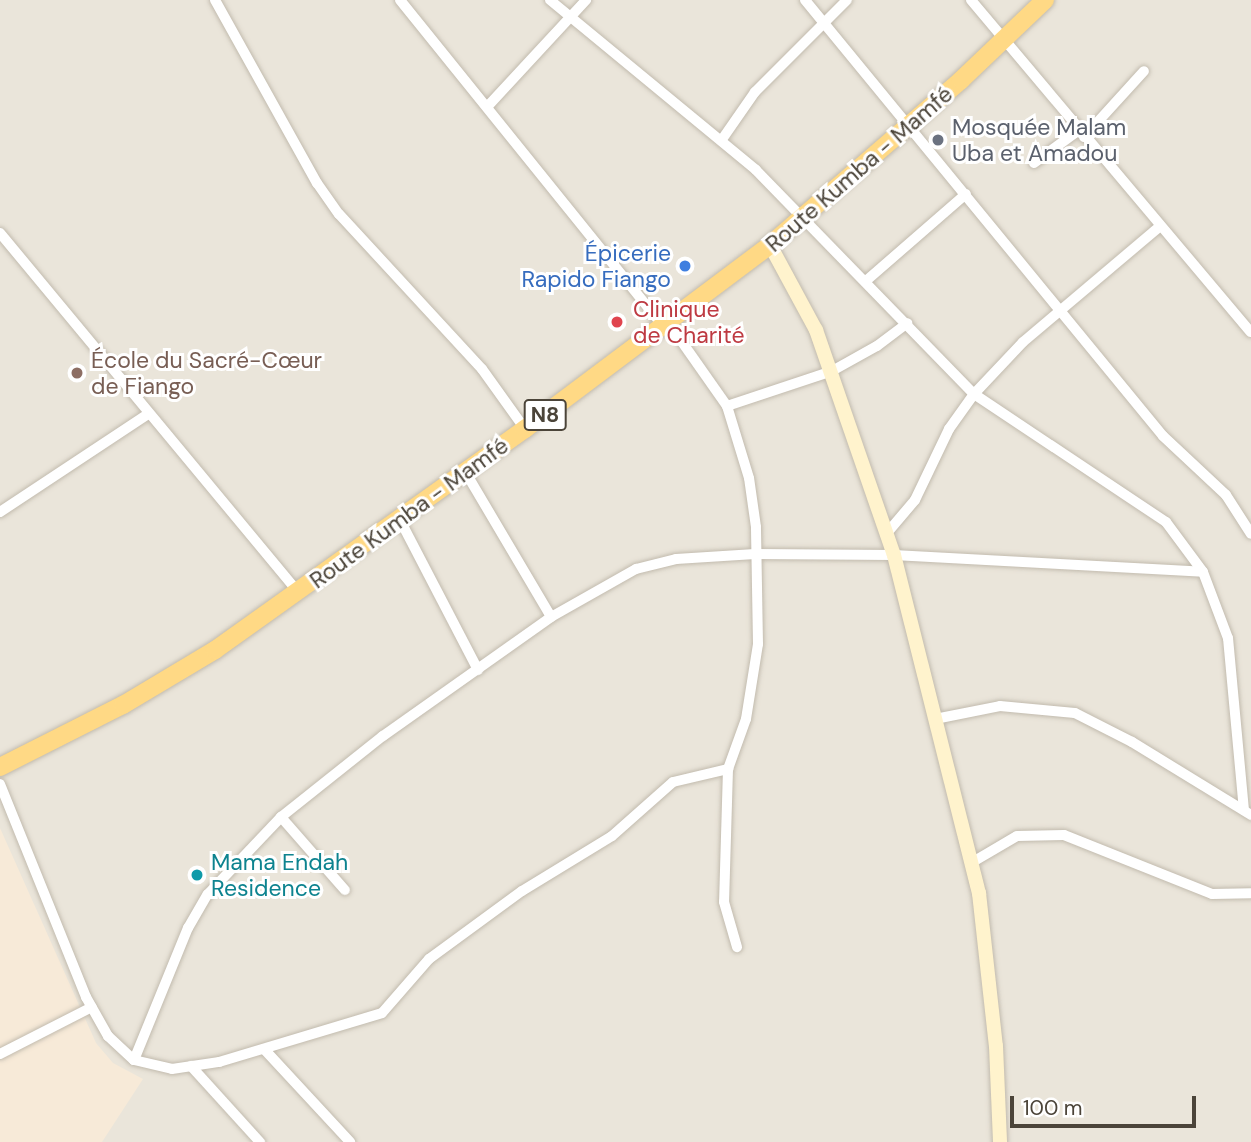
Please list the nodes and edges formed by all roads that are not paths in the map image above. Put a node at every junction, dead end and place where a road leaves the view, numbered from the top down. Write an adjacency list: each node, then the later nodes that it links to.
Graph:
1 (215, 0): 32 (street)
2 (400, 0): 13 (street)
3 (550, 0): 9 (street)
4 (586, 0): 9 (street)
5 (805, 0): 10 (street)
6 (847, 0): 10 (street)
7 (971, 0): 11 (street)
8 (1045, 0): 11 (highway, Route Kumba - Mamfé / N8)
9 (569, 19): 13 (street); 16 (street)
10 (824, 24): 14 (street); 16 (street)
11 (1004, 41): 14 (highway, Route Kumba - Mamfé / N8); 15 (street)
12 (1144, 71): 15 (street)
13 (487, 107): 26 (street)
14 (911, 125): 18 (street); 19 (highway, Route Kumba - Mamfé / N8)
15 (1082, 134): 17 (street); 20 (street)
16 (723, 138): 19 (street)
17 (1034, 163)
18 (966, 194): 23 (street); 24 (street)
19 (804, 216): 22 (highway, Route Kumba - Mamfé / N8); 23 (street)
20 (1158, 227): 24 (street); 27 (street)
21 (0, 233): 31 (street)
22 (770, 246): 26 (highway, Route Kumba - Mamfé / N8); 28 (main road)
23 (867, 281): 25 (street)
24 (1059, 310): 29 (street); 37 (street)
25 (907, 323): 28 (street); 29 (street)
26 (666, 324): 30 (street); 32 (highway, Route Kumba - Mamfé / N8)
27 (1251, 332)
28 (832, 371): 30 (street); 36 (main road)
29 (974, 394): 36 (street); 40 (street)
30 (727, 406): 38 (street)
31 (148, 414): 34 (street); 41 (street)
32 (525, 429): 33 (highway, Route Kumba - Mamfé / N8)
33 (466, 472): 35 (highway, Route Kumba - Mamfé / N8); 42 (street)
34 (0, 512)
35 (400, 520): 41 (highway, Route Kumba - Mamfé / N8); 43 (street)
36 (887, 533): 39 (main road)
37 (1251, 534)
38 (755, 554): 39 (street); 42 (street); 46 (street)
39 (894, 555): 40 (street); 44 (main road)
40 (1203, 572): 48 (street)
41 (299, 593): 45 (highway, Route Kumba - Mamfé / N8)
42 (551, 617): 43 (street)
43 (478, 670): 49 (street)
44 (935, 719): 48 (street); 50 (main road)
45 (0, 767)
46 (728, 769): 53 (street); 55 (street)
47 (0, 784): 54 (street)
48 (1247, 812)
49 (281, 817): 51 (street); 57 (street)
50 (971, 863): 52 (street); 61 (main road)
51 (345, 890)
52 (1251, 893)
53 (737, 947)
54 (92, 1007): 56 (street); 57 (street)
55 (264, 1049): 58 (street); 60 (street)
56 (0, 1054)
57 (134, 1060): 58 (street)
58 (191, 1066): 59 (street)
59 (260, 1142)
60 (350, 1142)
61 (1000, 1142)

